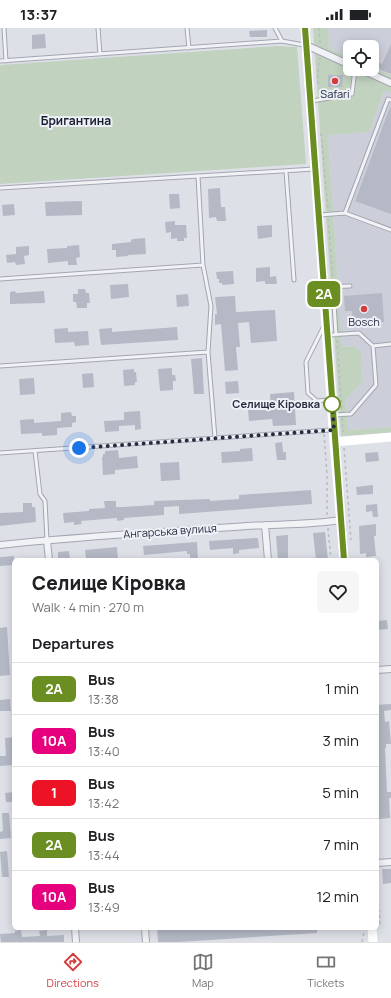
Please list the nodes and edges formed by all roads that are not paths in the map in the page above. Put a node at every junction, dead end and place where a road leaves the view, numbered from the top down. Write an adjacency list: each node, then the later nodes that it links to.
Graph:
1 (4, 28): 11 (lane)
2 (98, 28): 9 (lane)
3 (187, 28): 8 (lane)
4 (275, 28): 6 (lane)
5 (305, 28): 7 (street)
6 (282, 41): 7 (lane); 8 (lane)
7 (306, 46): 12 (street); 17 (street)
8 (189, 48): 9 (lane)
9 (100, 54): 11 (lane)
10 (0, 61): 11 (lane)
11 (6, 61)
12 (343, 62)
13 (354, 76): 17 (lane)
14 (376, 76): 15 (street)
15 (391, 83)
16 (391, 100): 22 (lane)
17 (310, 101): 18 (street)
18 (315, 169): 19 (lane); 23 (street)
19 (286, 171): 20 (lane); 27 (lane)
20 (198, 176): 21 (lane); 25 (lane)
21 (0, 188)
22 (345, 213): 23 (lane); 24 (lane)
23 (318, 215): 29 (street)
24 (391, 230)
25 (203, 265): 26 (lane); 35 (lane)
26 (0, 278)
27 (294, 280)
28 (350, 286): 29 (lane)
29 (328, 287): 30 (street); 32 (lane)
30 (326, 323): 31 (street); 37 (lane)
31 (327, 335): 32 (lane); 37 (street)
32 (336, 335): 34 (lane)
33 (391, 344): 34 (lane)
34 (373, 346): 38 (lane)
35 (208, 352): 36 (lane); 41 (lane)
36 (0, 366)
37 (332, 400): 38 (street)
38 (337, 415): 39 (street)
39 (334, 430): 41 (lane); 42 (street)
40 (391, 437): 42 (street)
41 (215, 438): 43 (lane)
42 (339, 441): 45 (street)
43 (35, 450): 44 (lane); 47 (lane)
44 (0, 453)
45 (341, 520): 46 (street, Ангарська вулиця); 51 (street)
46 (265, 525): 47 (street, Ангарська вулиця); 50 (street)
47 (47, 540): 48 (street, Ангарська вулиця); 49 (street)
48 (0, 546)
49 (49, 558)
50 (268, 558)
51 (344, 558)
52 (391, 669): 53 (street)
53 (379, 670)
54 (391, 862): 55 (street)
55 (379, 863)
56 (75, 930): 59 (street)
57 (145, 930): 60 (street)
58 (372, 930): 61 (street)
59 (76, 942)
60 (146, 942)
61 (373, 942)

